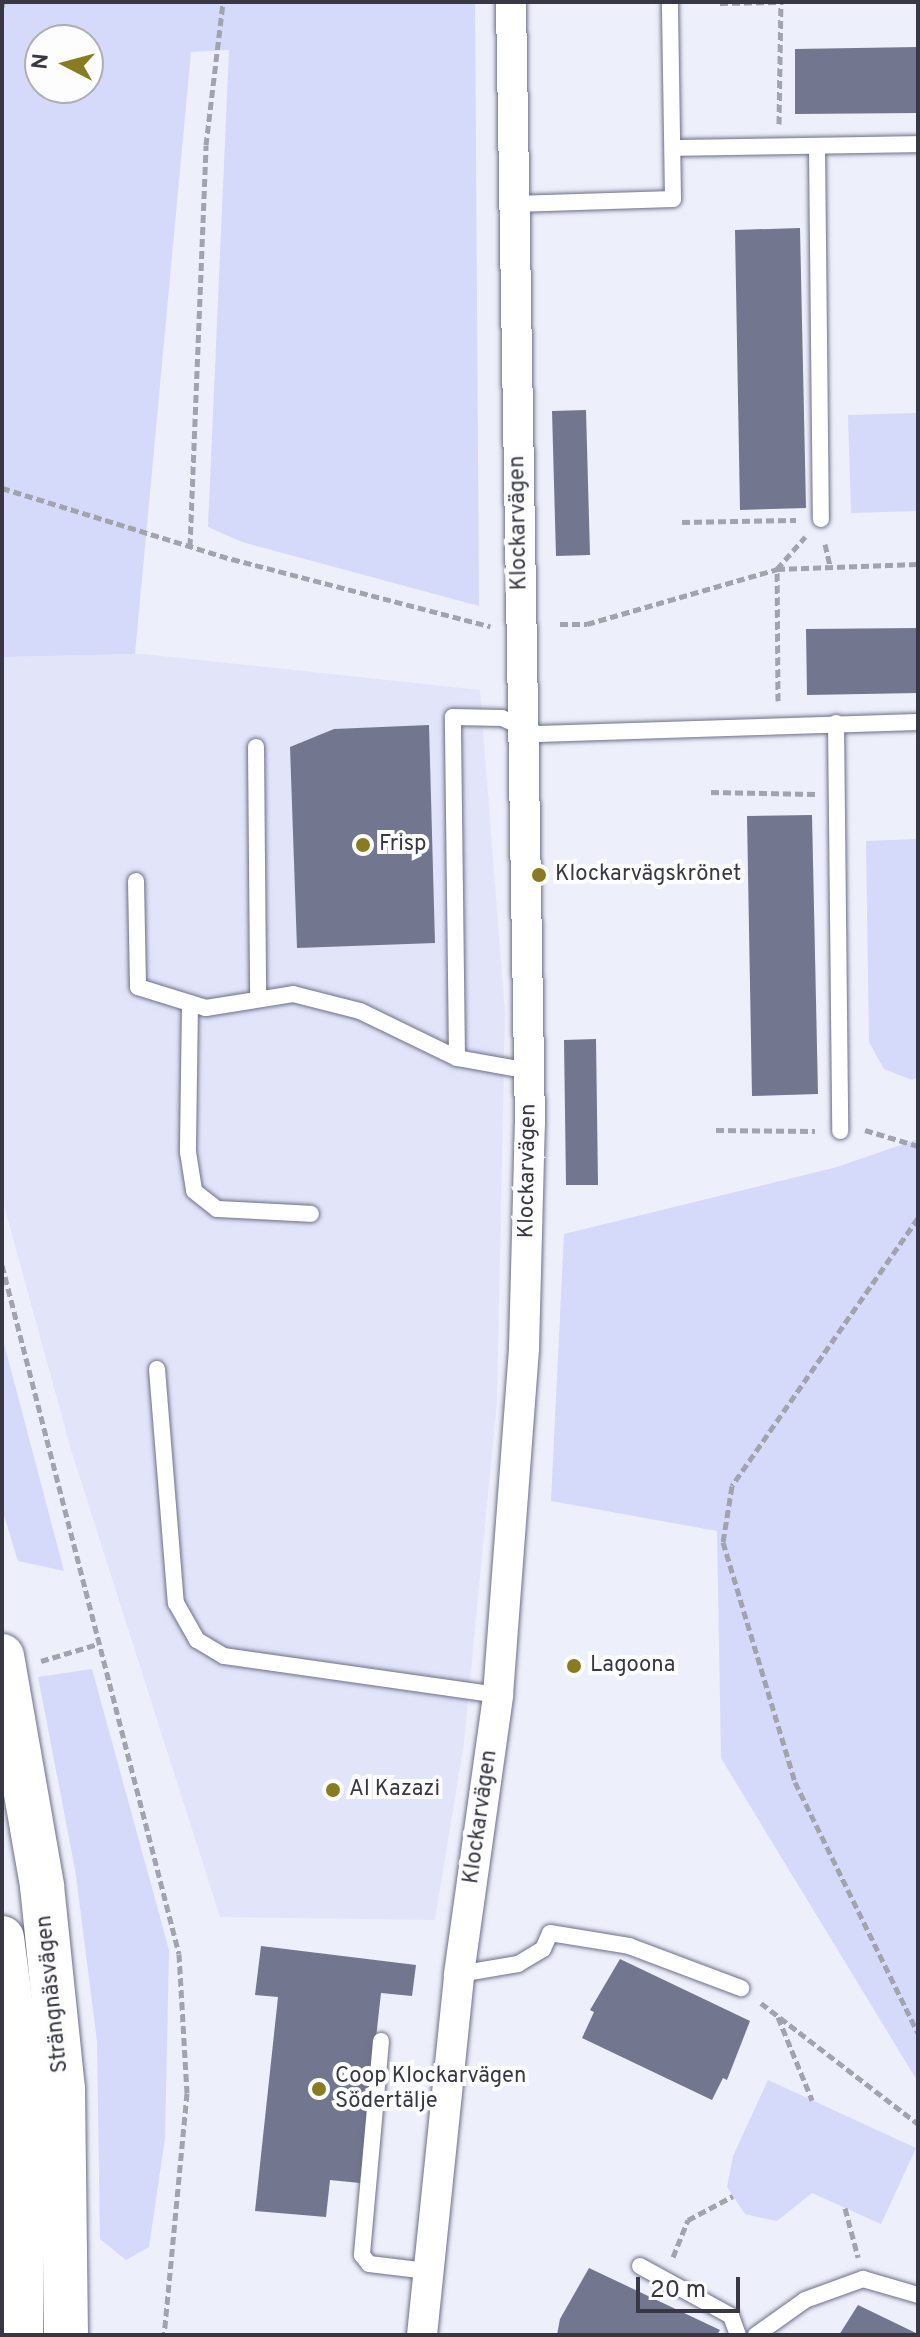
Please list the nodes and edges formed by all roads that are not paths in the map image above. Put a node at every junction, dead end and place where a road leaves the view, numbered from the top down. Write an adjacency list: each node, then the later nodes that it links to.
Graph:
1 (511, 2): 6 (street, Klockarvägen)
2 (670, 2): 4 (lane)
3 (918, 144): 5 (lane)
4 (673, 148): 5 (lane); 6 (lane)
5 (817, 148): 7 (lane)
6 (514, 204): 10 (street, Klockarvägen)
7 (821, 519)
8 (918, 722): 9 (lane)
9 (836, 723): 10 (lane); 17 (lane)
10 (521, 726): 15 (lane); 16 (street, Klockarvägen)
11 (256, 747): 13 (lane)
12 (136, 881): 14 (lane)
13 (258, 995): 14 (lane); 15 (lane)
14 (190, 1003): 18 (lane)
15 (457, 1058): 16 (lane)
16 (529, 1071): 21 (street, Klockarvägen)
17 (840, 1131)
18 (311, 1214)
19 (157, 1369): 21 (lane)
20 (4, 1664): 30 (main road, Strängnäsvägen)
21 (498, 1695): 23 (street, Klockarvägen)
22 (2, 1938): 29 (main road, Strängnäsvägen)
23 (459, 1974): 24 (lane); 27 (street, Klockarvägen)
24 (741, 1988)
25 (381, 2041): 27 (lane)
26 (640, 2266): 32 (lane)
27 (428, 2271): 31 (street, Klockarvägen)
28 (918, 2295): 33 (lane)
29 (21, 2335)
30 (66, 2335)
31 (422, 2335)
32 (738, 2335)
33 (756, 2335)

